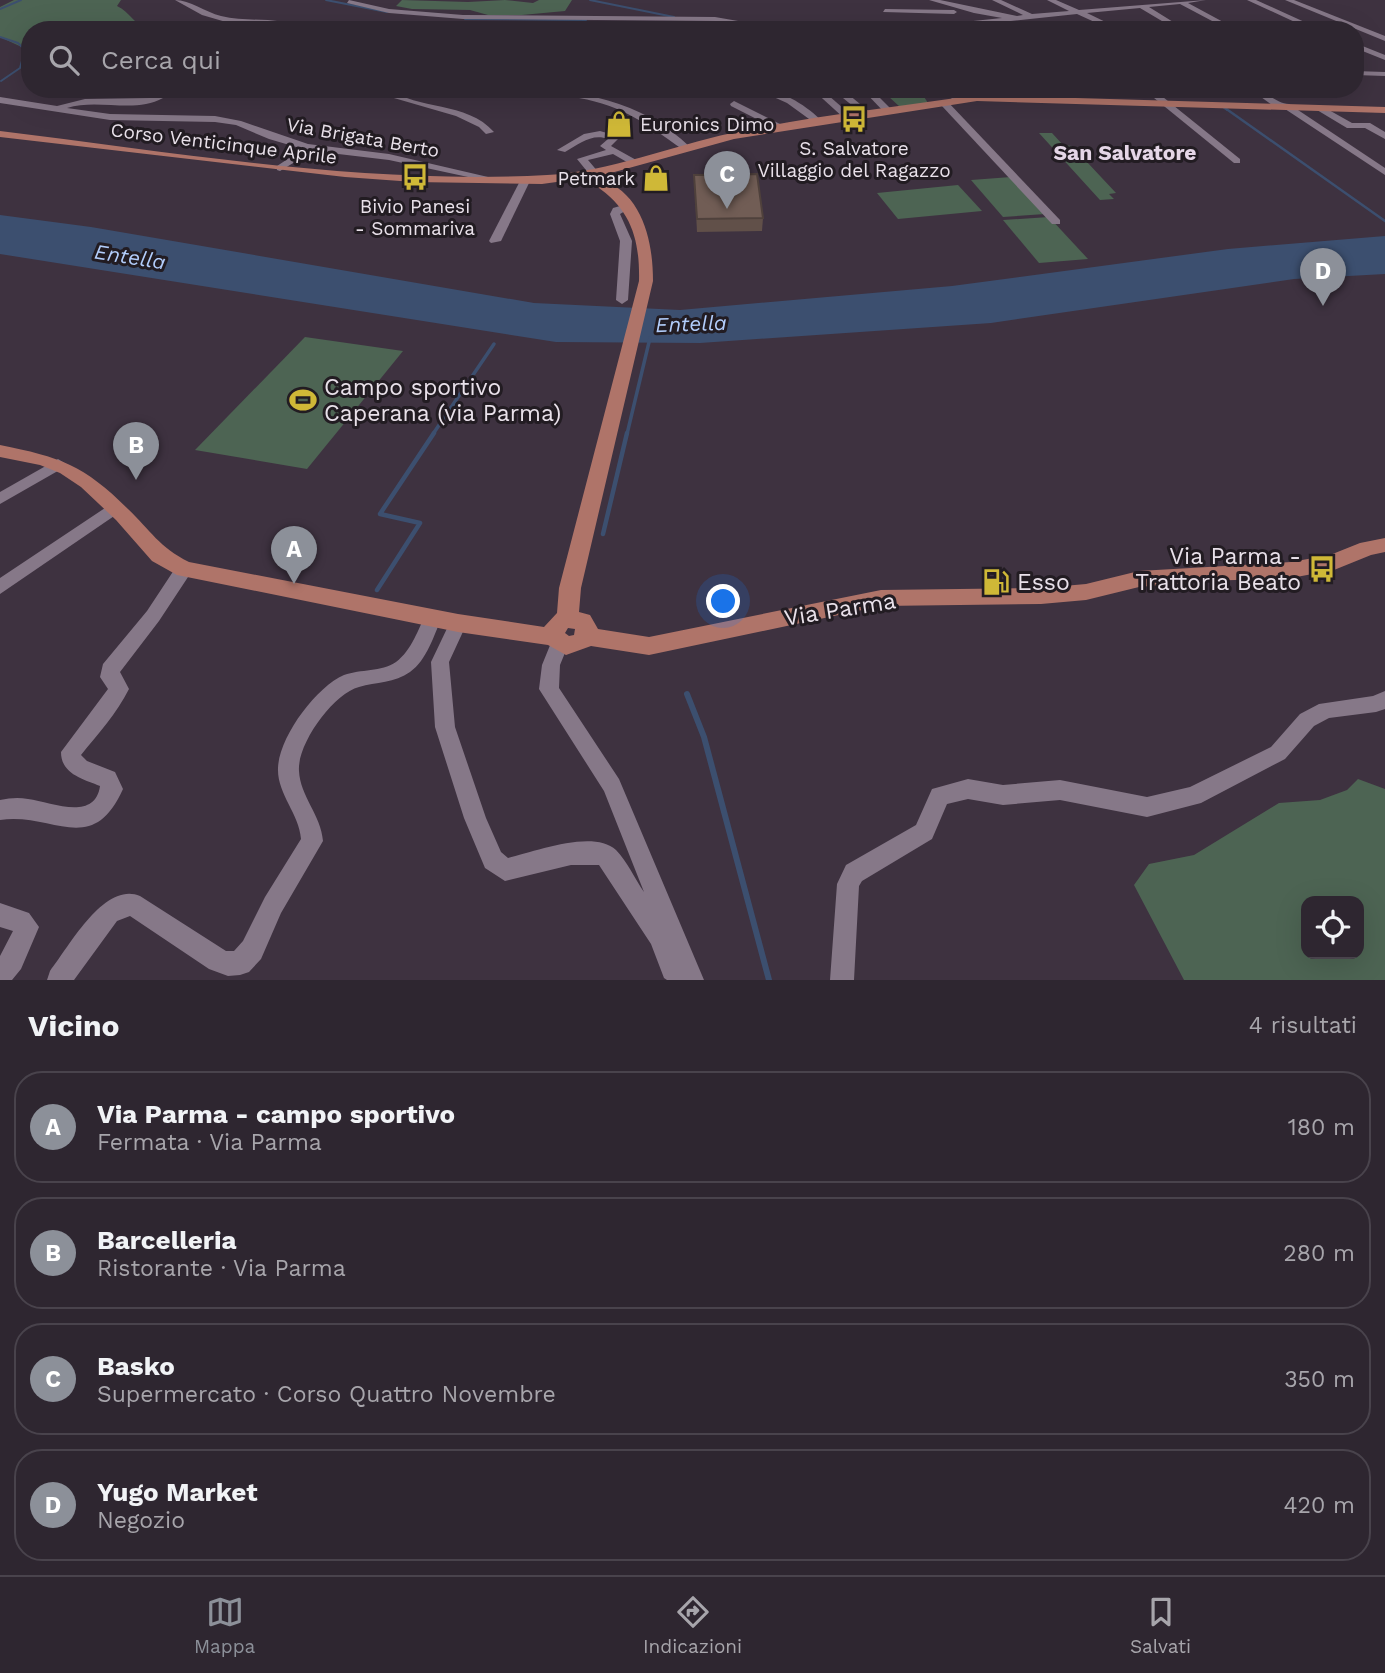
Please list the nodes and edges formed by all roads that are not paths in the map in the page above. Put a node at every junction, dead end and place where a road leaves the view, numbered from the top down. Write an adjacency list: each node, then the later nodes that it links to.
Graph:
1 (178, 0): 17 (street)
2 (932, 0): 12 (street)
3 (995, 0): 15 (street)
4 (1050, 0): 13 (street)
5 (1203, 0): 9 (street)
6 (1250, 0): 24 (street)
7 (1288, 0): 25 (street)
8 (349, 2): 18 (street)
9 (1182, 3): 10 (street); 23 (street)
10 (1141, 6): 13 (street); 22 (street)
11 (885, 11): 12 (street)
12 (981, 13): 16 (street)
13 (1075, 13): 15 (street); 20 (street)
14 (1135, 13): 21 (street)
15 (1032, 17): 16 (street)
16 (1017, 18): 19 (street)
17 (234, 21)
18 (729, 21)
19 (990, 21)
20 (1096, 21)
21 (1150, 21)
22 (1168, 21)
23 (1217, 21)
24 (1298, 21)
25 (1340, 21)
26 (1364, 31): 27 (street)
27 (1385, 39)
28 (1364, 50): 29 (street)
29 (1385, 58)
30 (1364, 73): 31 (street)
31 (1385, 74)
32 (159, 98): 51 (street)
33 (403, 98): 58 (street)
34 (583, 98): 61 (street)
35 (782, 98): 56 (street)
36 (826, 98): 55 (street)
37 (848, 98): 54 (street)
38 (875, 98): 53 (street)
39 (956, 98): 45 (street)
40 (986, 98): 45 (main road)
41 (1112, 98): 46 (main road)
42 (1158, 98): 46 (street)
43 (1269, 98): 49 (street)
44 (0, 100): 51 (street, Via Brigata Berto)
45 (958, 101): 47 (main road)
46 (1163, 102): 49 (main road); 65 (street)
47 (944, 103): 53 (main road); 74 (street)
48 (734, 104): 57 (street)
49 (1282, 106): 50 (main road); 69 (street)
50 (1320, 108): 52 (main road); 60 (street)
51 (56, 109): 62 (street, Via Brigata Berto)
52 (1385, 110)
53 (888, 111): 54 (main road)
54 (868, 114): 55 (main road)
55 (848, 117): 56 (main road)
56 (819, 122): 57 (main road)
57 (781, 128): 61 (main road)
58 (489, 132)
59 (0, 134): 68 (main road, Corso Venticinque Aprile)
60 (1385, 136)
61 (685, 147): 66 (main road)
62 (310, 148): 67 (street, Via Brigata Berto); 68 (street)
63 (562, 150): 64 (street)
64 (615, 151): 66 (street); 71 (street)
65 (1237, 161)
66 (633, 163): 71 (main road)
67 (435, 166): 70 (street, Via Brigata Berto); 70 (street)
68 (279, 168): 70 (main road, Corso Venticinque Aprile)
69 (1385, 172)
70 (452, 178): 72 (main road, Corso Venticinque Aprile)
71 (603, 179): 72 (main road, Corso Venticinque Aprile); 73 (main road)
72 (525, 181): 75 (street)
73 (627, 207): 76 (street); 85 (main road)
74 (1056, 222)
75 (495, 241)
76 (622, 300)
77 (0, 451): 78 (main road)
78 (58, 464): 79 (street); 80 (main road)
79 (0, 499)
80 (114, 508): 82 (main road); 83 (street)
81 (1385, 545): 87 (main road, Via Parma)
82 (184, 569): 84 (main road); 90 (street)
83 (0, 587)
84 (433, 617): 86 (main road); 94 (street)
85 (568, 619): 87 (main road); 88 (main road)
86 (458, 623): 88 (main road); 93 (street)
87 (586, 636): 88 (main road)
88 (557, 640): 93 (street)
89 (1385, 699): 95 (street)
90 (0, 810)
91 (0, 915): 92 (street)
92 (0, 976)
93 (691, 979)
94 (59, 980)
95 (842, 980)

